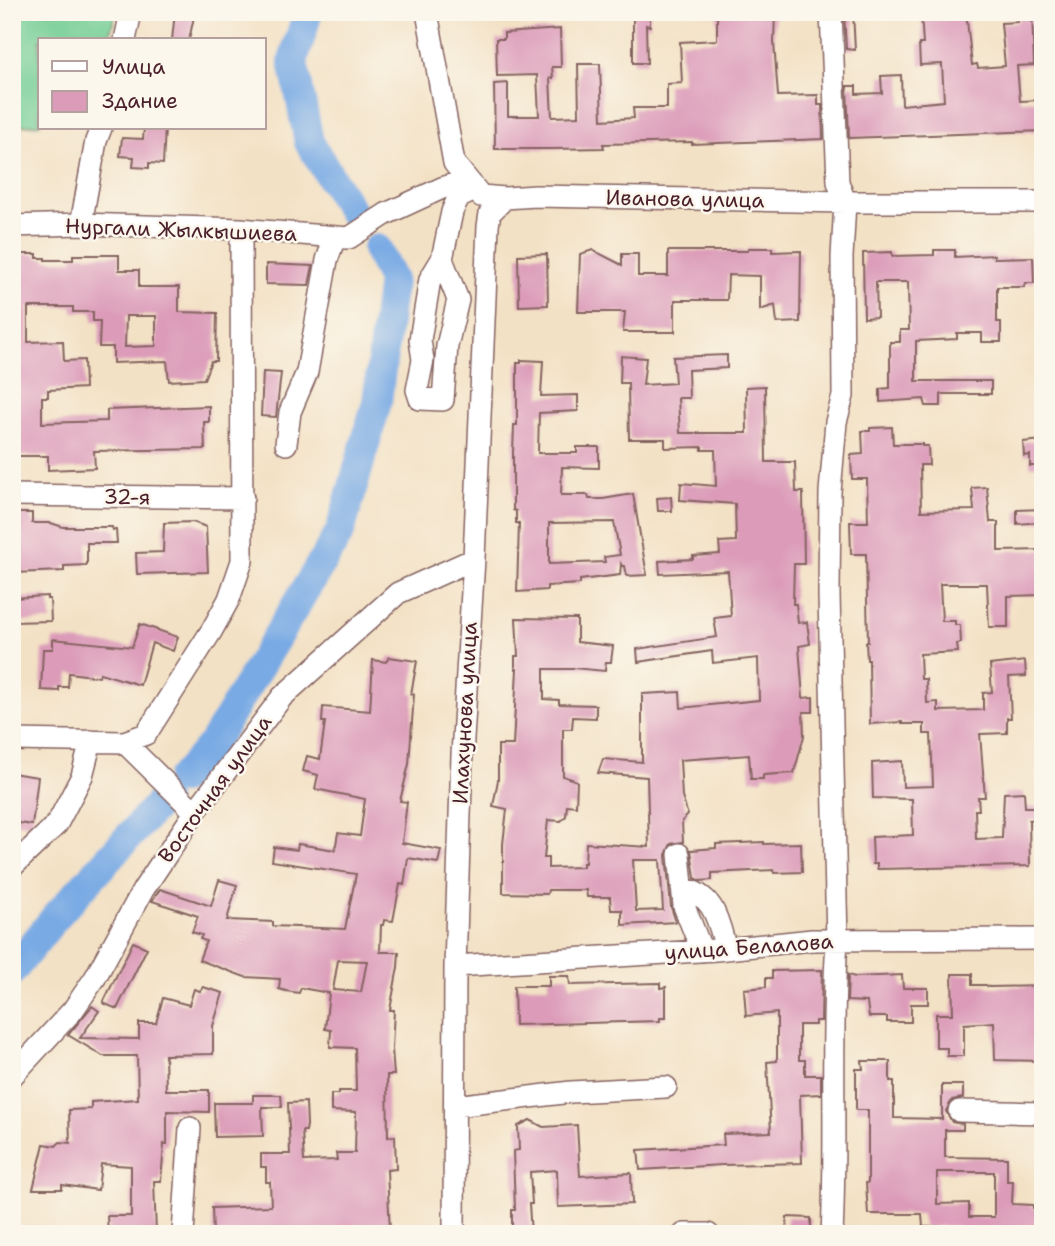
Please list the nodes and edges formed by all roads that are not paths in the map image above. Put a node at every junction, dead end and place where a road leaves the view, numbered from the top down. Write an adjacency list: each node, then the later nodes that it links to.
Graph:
1 (131, 12): 4 (street)
2 (427, 12): 6 (street)
3 (831, 12): 8 (street)
4 (125, 38)
5 (100, 130): 10 (street)
6 (471, 185): 7 (street, Иванова улица); 13 (street); 14 (street)
7 (505, 198): 8 (street, Иванова улица); 18 (street, Илахунова улица)
8 (845, 202): 9 (street, Иванова улица); 27 (street)
9 (1043, 202)
10 (81, 224): 11 (street, Нургали Жылкышиева); 12 (street, Нургали Жылкышиева)
11 (12, 226)
12 (241, 229): 13 (street, Нургали Жылкышиева); 17 (street)
13 (342, 237): 15 (street)
14 (442, 259): 14 (street)
15 (286, 444)
16 (12, 495): 17 (street, 32-я)
17 (243, 498): 21 (street)
18 (474, 559): 22 (street, Восточная улица); 30 (street, Илахунова улица)
19 (12, 740): 20 (street)
20 (91, 741): 21 (street); 24 (street)
21 (124, 742): 22 (street)
22 (195, 812): 31 (street, Восточная улица)
23 (679, 853): 25 (street)
24 (12, 867)
25 (682, 888): 28 (street); 29 (street)
26 (1043, 939): 27 (street, улица Белалова)
27 (837, 941): 28 (street, улица Белалова); 41 (street)
28 (726, 949): 29 (street, улица Белалова)
29 (702, 951): 30 (street, улица Белалова)
30 (456, 966): 33 (street, Илахунова улица)
31 (12, 1076)
32 (666, 1087): 33 (street)
33 (455, 1106): 38 (street, Илахунова улица)
34 (959, 1111): 35 (street)
35 (1043, 1113)
36 (190, 1128): 37 (street)
37 (183, 1234)
38 (454, 1234)
39 (684, 1234): 40 (street)
40 (708, 1234)
41 (832, 1234)

